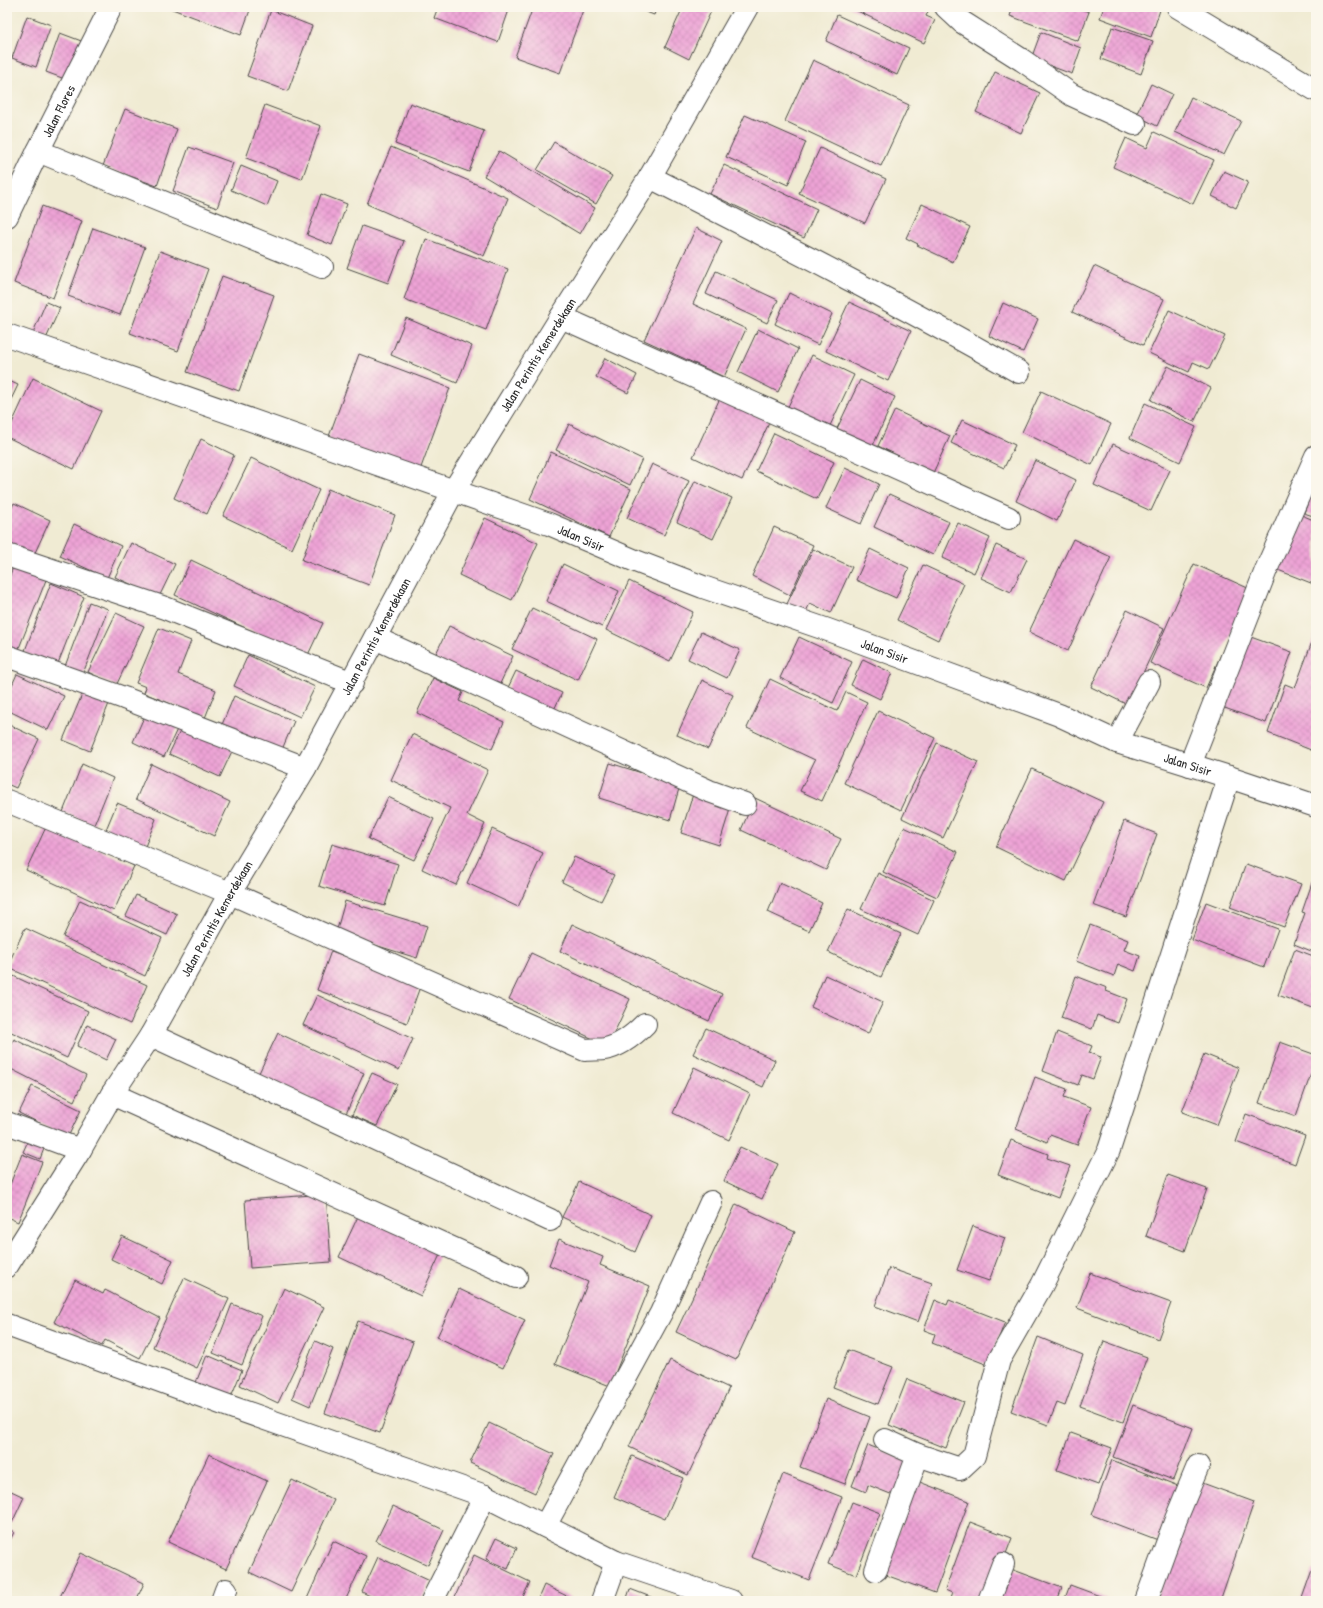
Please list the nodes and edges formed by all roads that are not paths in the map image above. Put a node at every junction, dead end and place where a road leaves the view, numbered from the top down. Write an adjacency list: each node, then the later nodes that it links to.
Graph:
1 (111, 7): 7 (street, Jalan Flores)
2 (747, 7): 8 (street, Jalan Perintis Kemerdekaan)
3 (946, 7): 6 (street)
4 (1178, 7): 5 (street)
5 (1316, 90)
6 (1135, 124)
7 (38, 151): 9 (street, Jalan Flores); 10 (street)
8 (650, 177): 11 (street, Jalan Perintis Kemerdekaan); 13 (street)
9 (7, 216)
10 (322, 266)
11 (561, 317): 15 (street, Jalan Perintis Kemerdekaan); 16 (street)
12 (7, 335): 15 (street, Jalan Sisir)
13 (1019, 372)
14 (1316, 456): 23 (street)
15 (454, 490): 18 (street, Jalan Perintis Kemerdekaan); 22 (street, Jalan Sisir)
16 (1009, 518)
17 (7, 555): 21 (street)
18 (375, 638): 21 (street, Jalan Perintis Kemerdekaan); 27 (street)
19 (7, 656): 24 (street)
20 (1149, 682): 22 (street)
21 (352, 683): 24 (street, Jalan Perintis Kemerdekaan)
22 (1117, 742): 23 (street, Jalan Sisir)
23 (1190, 765): 25 (street, Jalan Sisir)
24 (305, 768): 29 (street, Jalan Perintis Kemerdekaan)
25 (1229, 777): 28 (street, Jalan Sisir); 41 (street)
26 (7, 800): 29 (street)
27 (745, 804)
28 (1316, 806)
29 (230, 893): 30 (street); 31 (street, Jalan Perintis Kemerdekaan)
30 (645, 1024)
31 (150, 1035): 32 (street, Jalan Perintis Kemerdekaan); 36 (street)
32 (112, 1094): 34 (street, Jalan Perintis Kemerdekaan); 38 (street)
33 (7, 1123): 34 (street)
34 (80, 1150): 37 (street, Jalan Perintis Kemerdekaan)
35 (711, 1202): 44 (street)
36 (550, 1220)
37 (7, 1266)
38 (516, 1277)
39 (7, 1324): 43 (street)
40 (885, 1440): 41 (street)
41 (918, 1455): 47 (street)
42 (1198, 1466): 52 (street)
43 (485, 1496): 44 (street); 48 (street)
44 (545, 1526): 45 (street)
45 (616, 1562): 49 (street); 50 (street)
46 (1003, 1564): 51 (street)
47 (876, 1570)
48 (432, 1601)
49 (602, 1601)
50 (731, 1601)
51 (989, 1601)
52 (1146, 1601)

